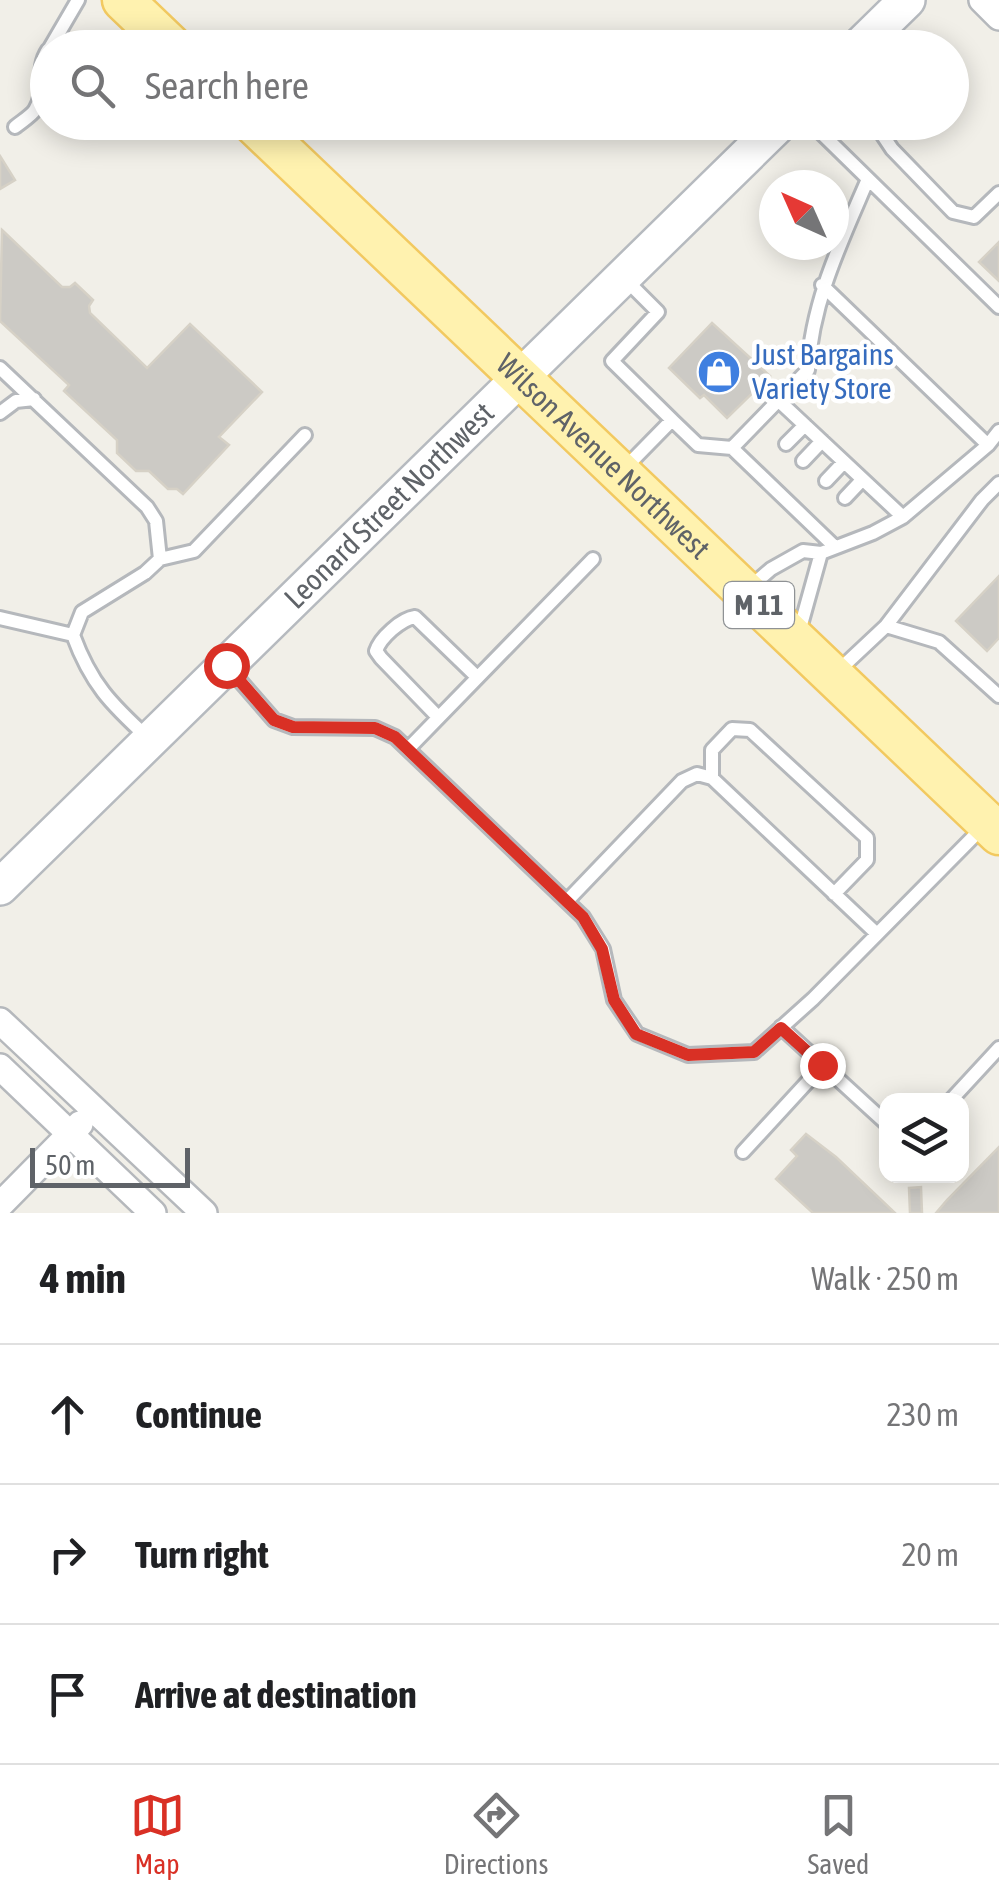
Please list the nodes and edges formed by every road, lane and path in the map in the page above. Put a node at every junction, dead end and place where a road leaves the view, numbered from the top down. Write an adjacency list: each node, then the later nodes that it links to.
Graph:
1 (78, 0): 6 (lane)
2 (122, 0): 7 (main road)
3 (907, 0): 8 (street)
4 (982, 0): 5 (street)
5 (999, 17)
6 (60, 30)
7 (154, 30)
8 (885, 30)
9 (30, 115): 10 (lane)
10 (15, 127)
11 (271, 140): 21 (main road, Wilson Avenue Northwest / M 11)
12 (763, 140): 17 (street, Leonard Street Northwest)
13 (828, 140): 15 (lane)
14 (886, 140): 16 (lane)
15 (868, 179): 18 (lane); 19 (lane)
16 (999, 193)
17 (622, 277): 21 (street, Leonard Street Northwest); 25 (lane)
18 (822, 286): 23 (lane); 31 (lane)
19 (999, 306)
20 (0, 368): 22 (lane)
21 (520, 376): 35 (main road, Wilson Avenue Northwest / M 11); 49 (street, Leonard Street Northwest)
22 (34, 400): 24 (lane); 42 (lane)
23 (778, 400): 26 (lane); 32 (lane)
24 (0, 413)
25 (672, 420): 32 (lane); 35 (lane)
26 (805, 425): 29 (lane); 30 (lane)
27 (999, 431): 31 (lane)
28 (305, 435): 42 (lane)
29 (822, 441): 33 (lane); 34 (lane)
30 (786, 444)
31 (988, 446): 40 (lane)
32 (732, 448): 41 (lane)
33 (803, 461)
34 (844, 462): 36 (lane); 37 (lane)
35 (620, 472): 44 (main road, Wilson Avenue Northwest / M 11)
36 (826, 480)
37 (862, 480): 39 (lane); 40 (lane)
38 (999, 484): 46 (lane)
39 (845, 498)
40 (903, 518): 41 (lane)
41 (828, 550): 44 (lane); 48 (lane)
42 (160, 559): 47 (lane)
43 (593, 559): 50 (lane)
44 (745, 591): 48 (main road, Wilson Avenue Northwest / M 11)
45 (0, 618): 47 (lane)
46 (886, 626): 51 (lane); 52 (lane)
47 (72, 635): 54 (lane)
48 (796, 642): 51 (main road, Wilson Avenue Northwest / M 11)
49 (226, 665): 54 (street, Leonard Street Northwest); 55 (lane)
50 (478, 677): 53 (lane); 53 (lane)
51 (832, 677): 57 (main road, Wilson Avenue Northwest / M 11)
52 (999, 696)
53 (438, 718): 55 (lane)
54 (150, 740): 58 (street, Leonard Street Northwest)
55 (408, 750): 60 (lane)
56 (712, 778): 59 (lane); 59 (lane); 60 (lane)
57 (993, 828): 61 (lane)
58 (0, 888)
59 (834, 894): 61 (lane)
60 (567, 902): 63 (lane)
61 (877, 934): 63 (lane)
62 (0, 1021): 68 (street)
63 (781, 1028): 65 (lane)
64 (999, 1048): 67 (lane)
65 (822, 1065): 69 (lane); 71 (lane)
66 (0, 1067): 70 (street)
67 (958, 1093)
68 (94, 1110): 70 (street); 74 (street)
69 (879, 1117)
70 (70, 1134): 72 (street); 73 (street)
71 (743, 1152)
72 (0, 1204)
73 (153, 1213)
74 (204, 1213)

